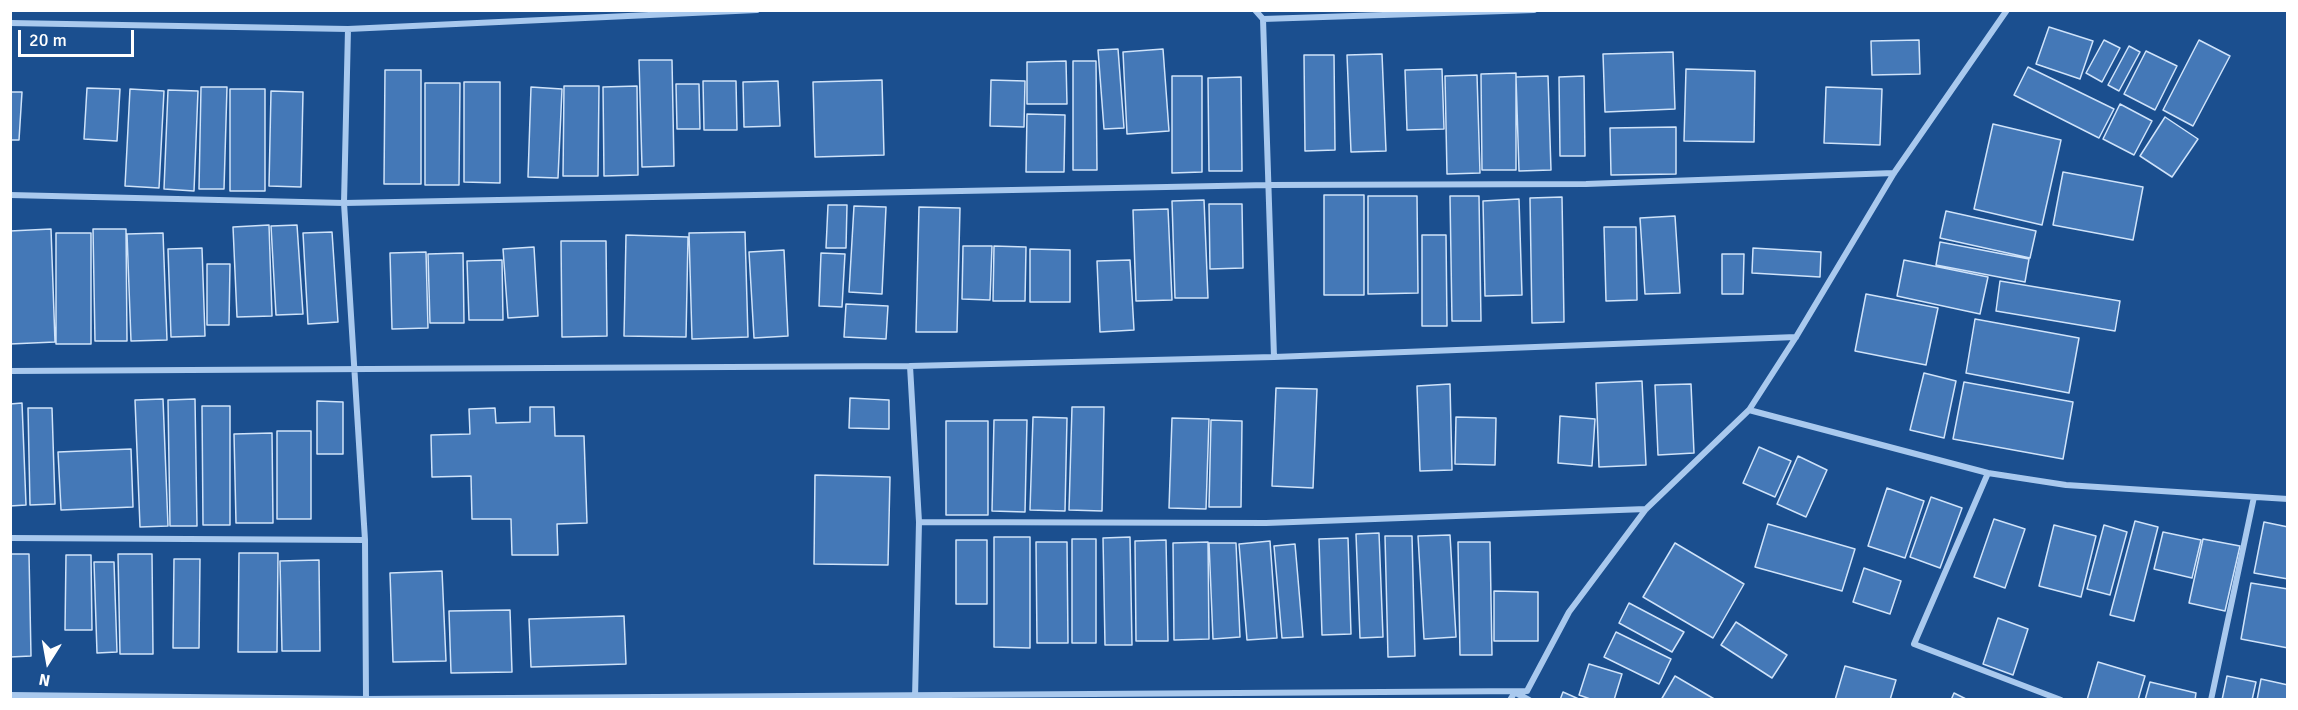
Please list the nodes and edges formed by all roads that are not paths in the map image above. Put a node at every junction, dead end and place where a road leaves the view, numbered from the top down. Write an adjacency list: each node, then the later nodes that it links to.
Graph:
1 (757, 10): 7 (street)
2 (1256, 10): 5 (street)
3 (1534, 10): 5 (street)
4 (2007, 10): 8 (street)
5 (1263, 19): 9 (street)
6 (10, 23): 7 (street)
7 (348, 29): 11 (street)
8 (1894, 173): 9 (street); 12 (street)
9 (1269, 186): 11 (street); 13 (street)
10 (10, 195): 11 (street)
11 (344, 204): 16 (street)
12 (1796, 337): 13 (street); 17 (street)
13 (1274, 357): 14 (street)
14 (910, 366): 16 (street); 22 (street)
15 (10, 371): 16 (street)
16 (354, 371): 24 (street)
17 (1749, 410): 18 (street); 21 (street)
18 (1988, 473): 19 (street); 32 (street)
19 (2254, 497): 20 (street); 33 (street)
20 (2288, 499)
21 (1646, 509): 22 (street); 25 (street)
22 (919, 522): 28 (street)
23 (10, 538): 24 (street)
24 (365, 540): 29 (street)
25 (1527, 691): 26 (street); 28 (street)
26 (1515, 692): 30 (street); 31 (street)
27 (10, 695): 29 (street)
28 (915, 698): 29 (street)
29 (366, 699)
30 (1510, 699)
31 (1529, 699)
32 (2061, 699)
33 (2211, 699)

